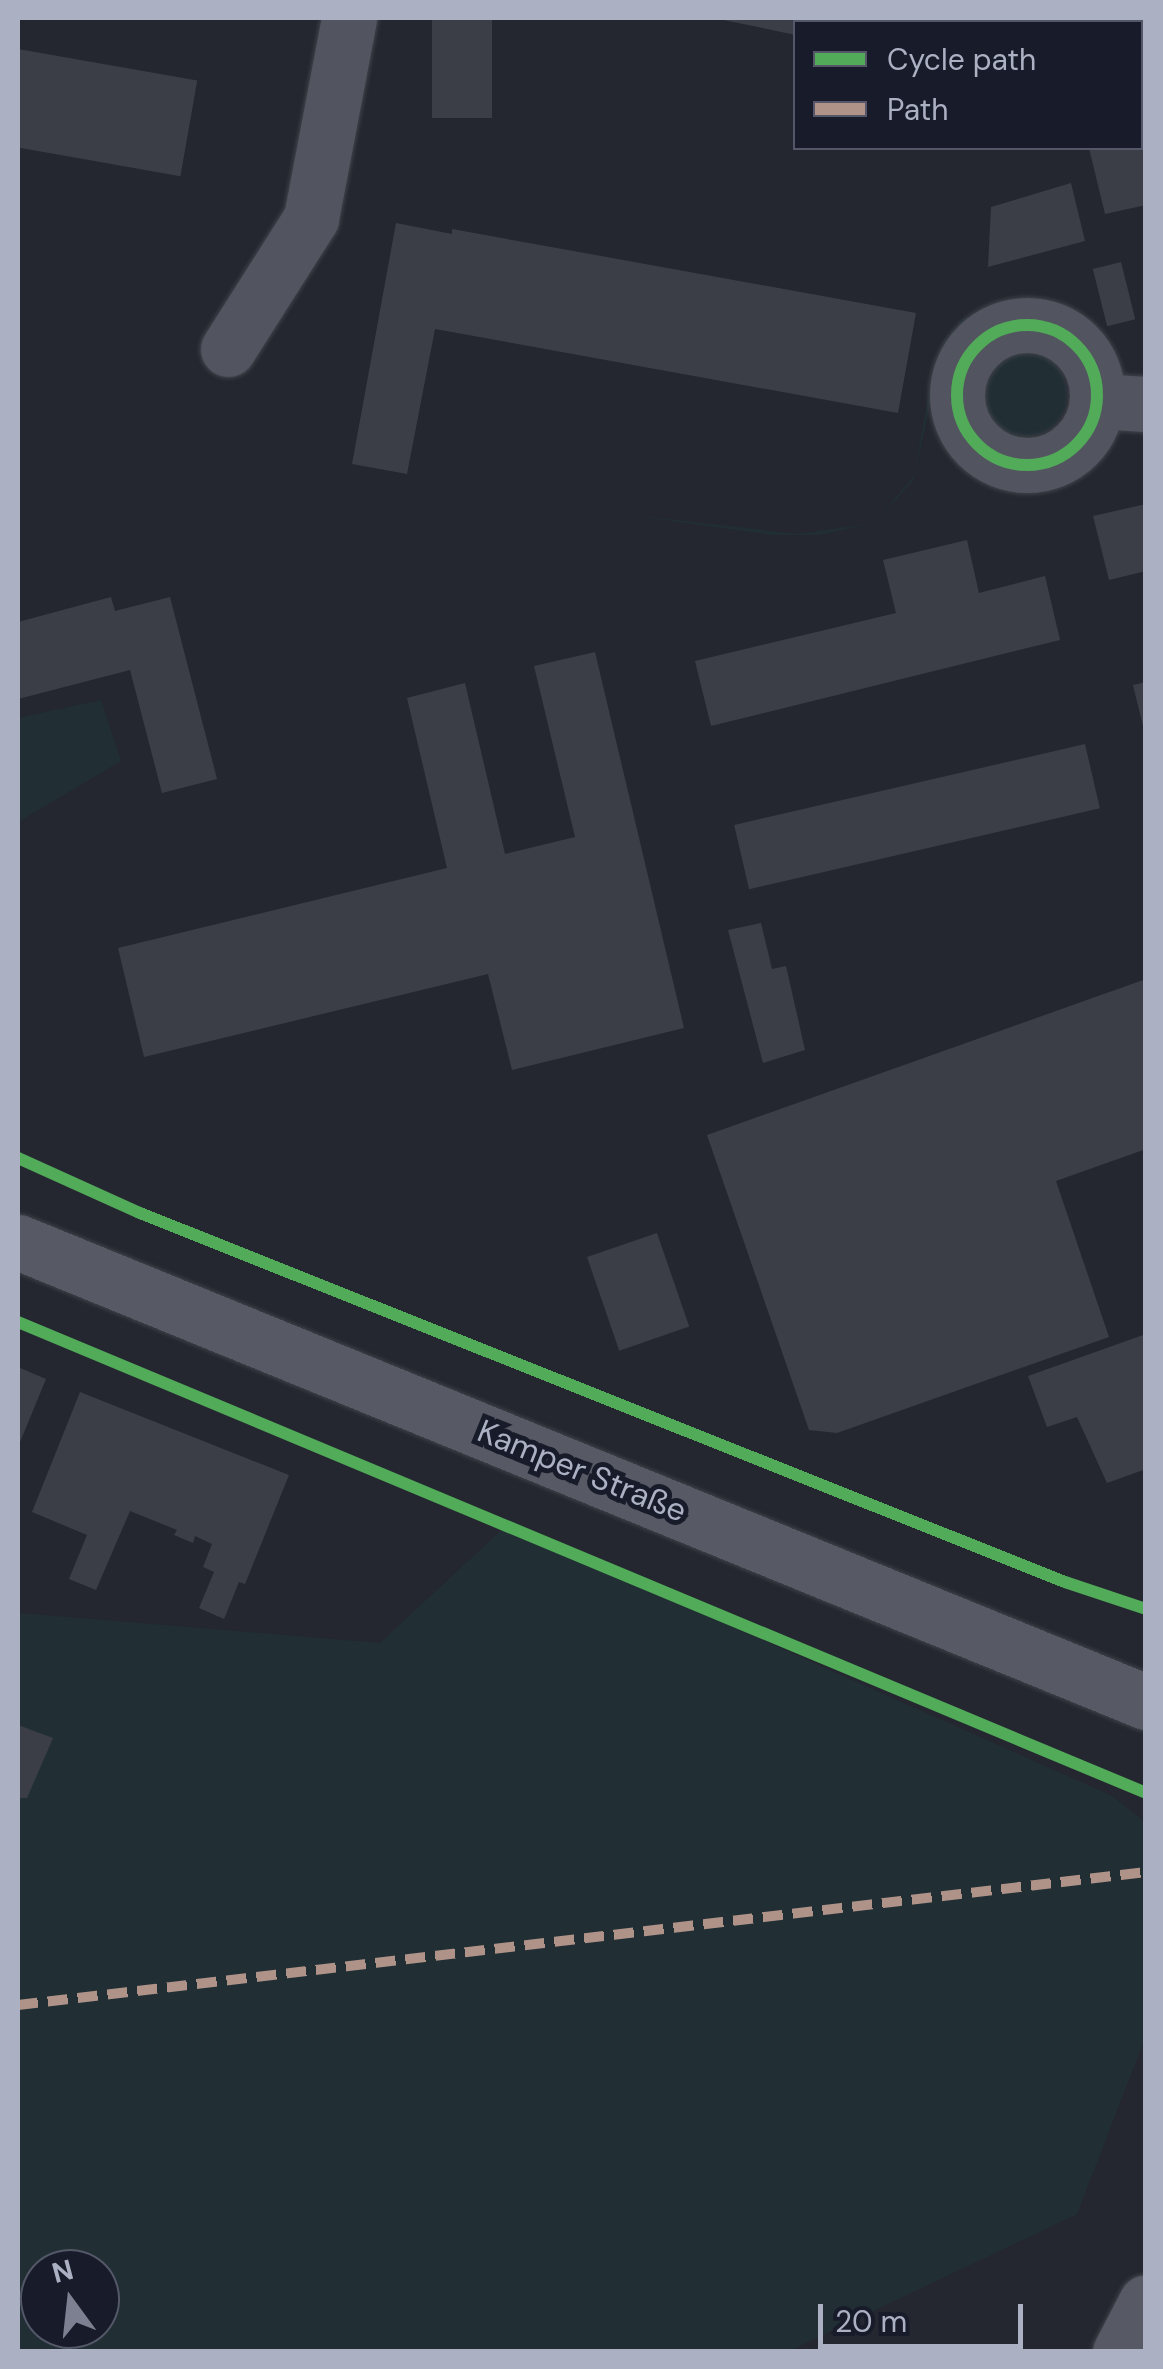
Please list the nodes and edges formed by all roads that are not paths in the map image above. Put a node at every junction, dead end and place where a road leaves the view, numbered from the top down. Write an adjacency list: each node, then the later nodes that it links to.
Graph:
1 (349, 18): 2 (street)
2 (228, 350)
3 (18, 1242): 4 (main road, Kamper Straße)
4 (1146, 1702)
5 (1146, 2302): 6 (main road)
6 (1120, 2352)

